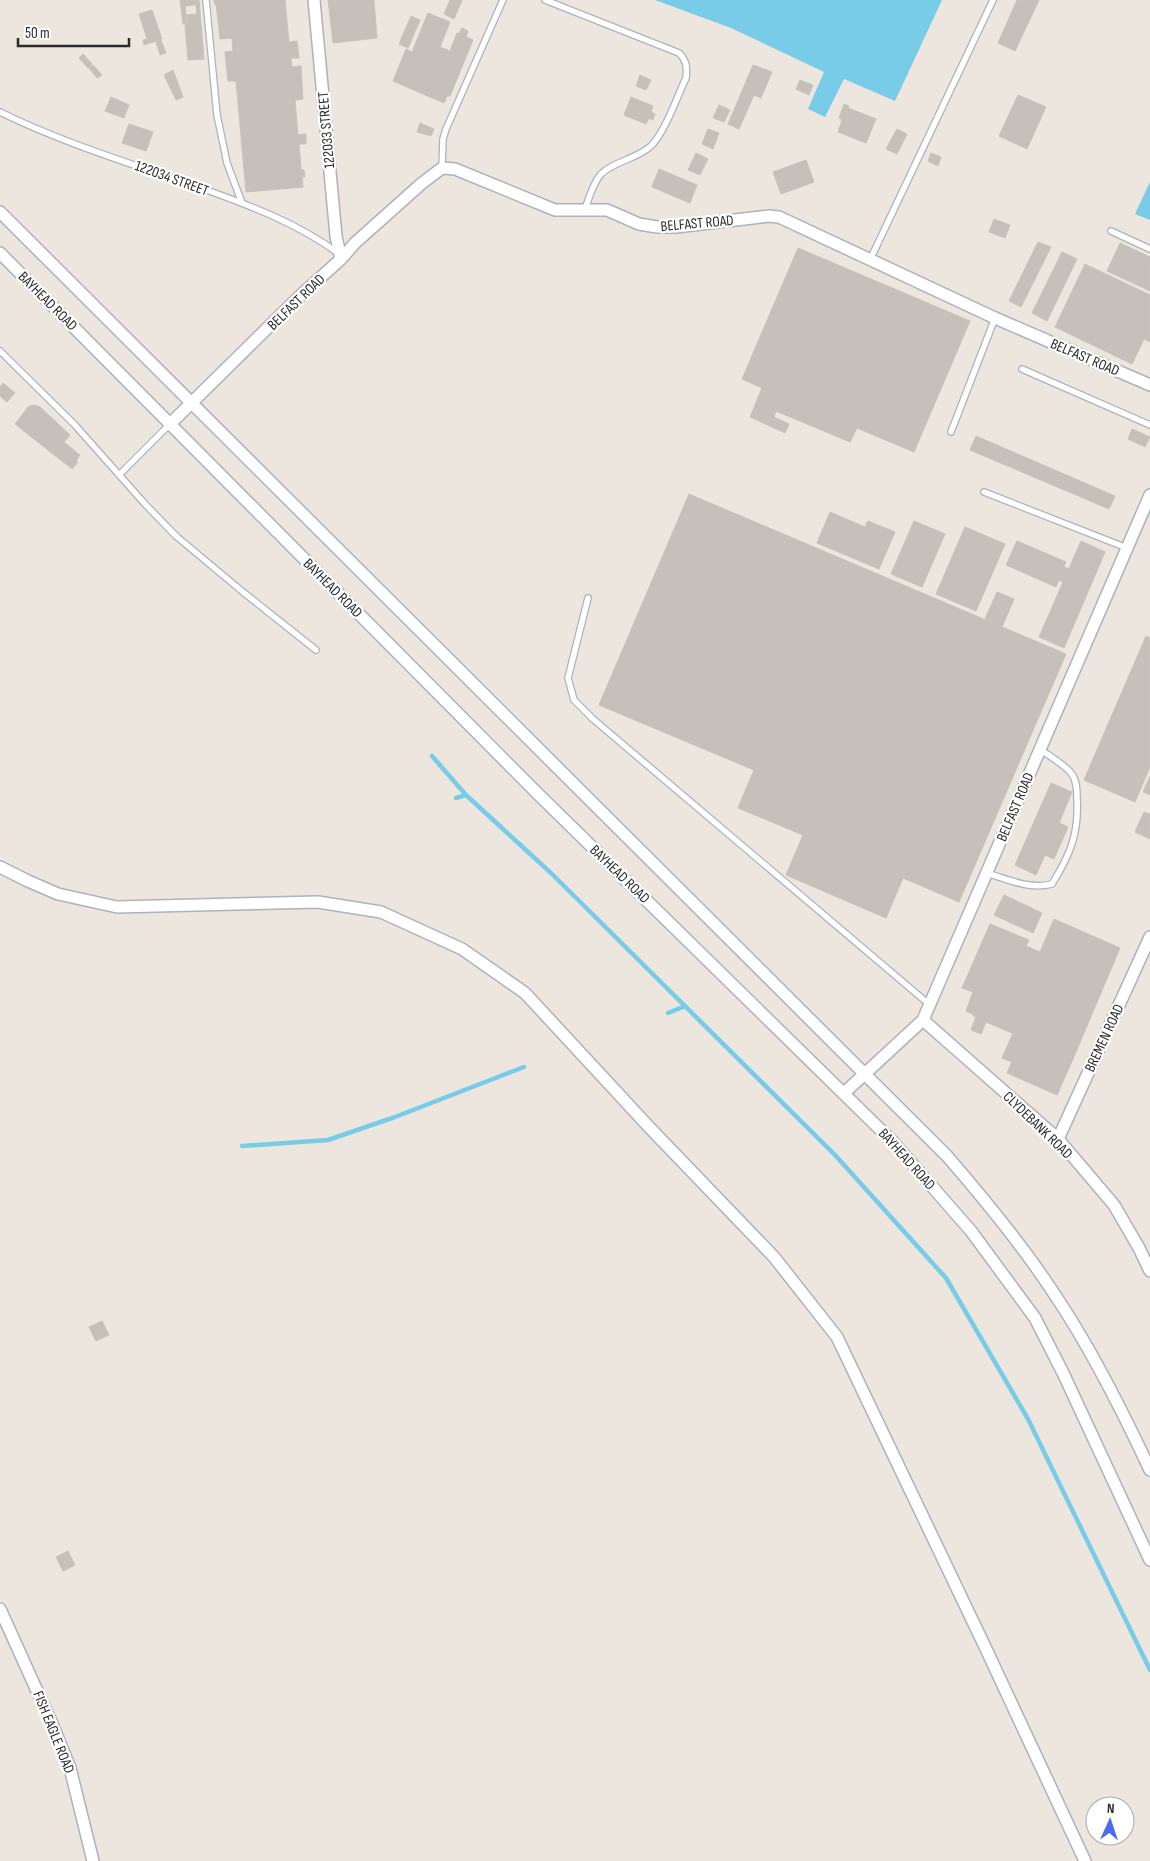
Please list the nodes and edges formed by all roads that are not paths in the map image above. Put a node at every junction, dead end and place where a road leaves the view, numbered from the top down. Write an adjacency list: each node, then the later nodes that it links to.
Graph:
1 (206, 0): 8 (lane)
2 (314, 0): 14 (street, 122033 STREET)
3 (503, 0): 7 (lane)
4 (545, 0): 9 (lane)
5 (993, 0): 15 (lane)
6 (0, 112): 8 (lane, 122034 STREET)
7 (442, 168): 9 (street, BELFAST ROAD); 14 (street, BELFAST ROAD)
8 (242, 203): 14 (lane, 122034 STREET)
9 (585, 209): 15 (street, BELFAST ROAD)
10 (0, 212): 20 (street, BAYHEAD ROAD)
11 (1111, 231): 12 (lane)
12 (1150, 249)
13 (0, 253): 21 (street, BAYHEAD ROAD)
14 (340, 257): 20 (street, BELFAST ROAD)
15 (870, 260): 16 (street, BELFAST ROAD)
16 (995, 318): 19 (street, BELFAST ROAD); 23 (lane)
17 (0, 350): 24 (lane)
18 (1022, 369): 22 (lane)
19 (1150, 385)
20 (192, 403): 21 (street, BELFAST ROAD); 37 (street, BAYHEAD ROAD)
21 (170, 424): 24 (lane); 38 (street, BAYHEAD ROAD)
22 (1150, 425)
23 (950, 432)
24 (119, 475): 30 (lane)
25 (984, 492): 28 (lane)
26 (1150, 495): 27 (street, BELFAST ROAD)
27 (1146, 515): 28 (street, BELFAST ROAD)
28 (1127, 548): 31 (street, BELFAST ROAD)
29 (588, 598): 35 (lane)
30 (316, 650)
31 (1040, 749): 33 (street, BELFAST ROAD); 33 (lane)
32 (0, 867): 45 (street)
33 (986, 873): 35 (street, BELFAST ROAD)
34 (1150, 937): 39 (street, BREMEN ROAD)
35 (930, 1004): 36 (street, BELFAST ROAD)
36 (923, 1020): 37 (street, BELFAST ROAD); 39 (street, CLYDEBANK ROAD)
37 (865, 1074): 38 (street, BELFAST ROAD); 41 (street, BAYHEAD ROAD)
38 (844, 1093): 42 (street, BAYHEAD ROAD)
39 (1058, 1139): 40 (street, CLYDEBANK ROAD)
40 (1150, 1271)
41 (1150, 1470)
42 (1150, 1560)
43 (0, 1608): 44 (street, FISH EAGLE ROAD)
44 (93, 1861)
45 (1085, 1861)

